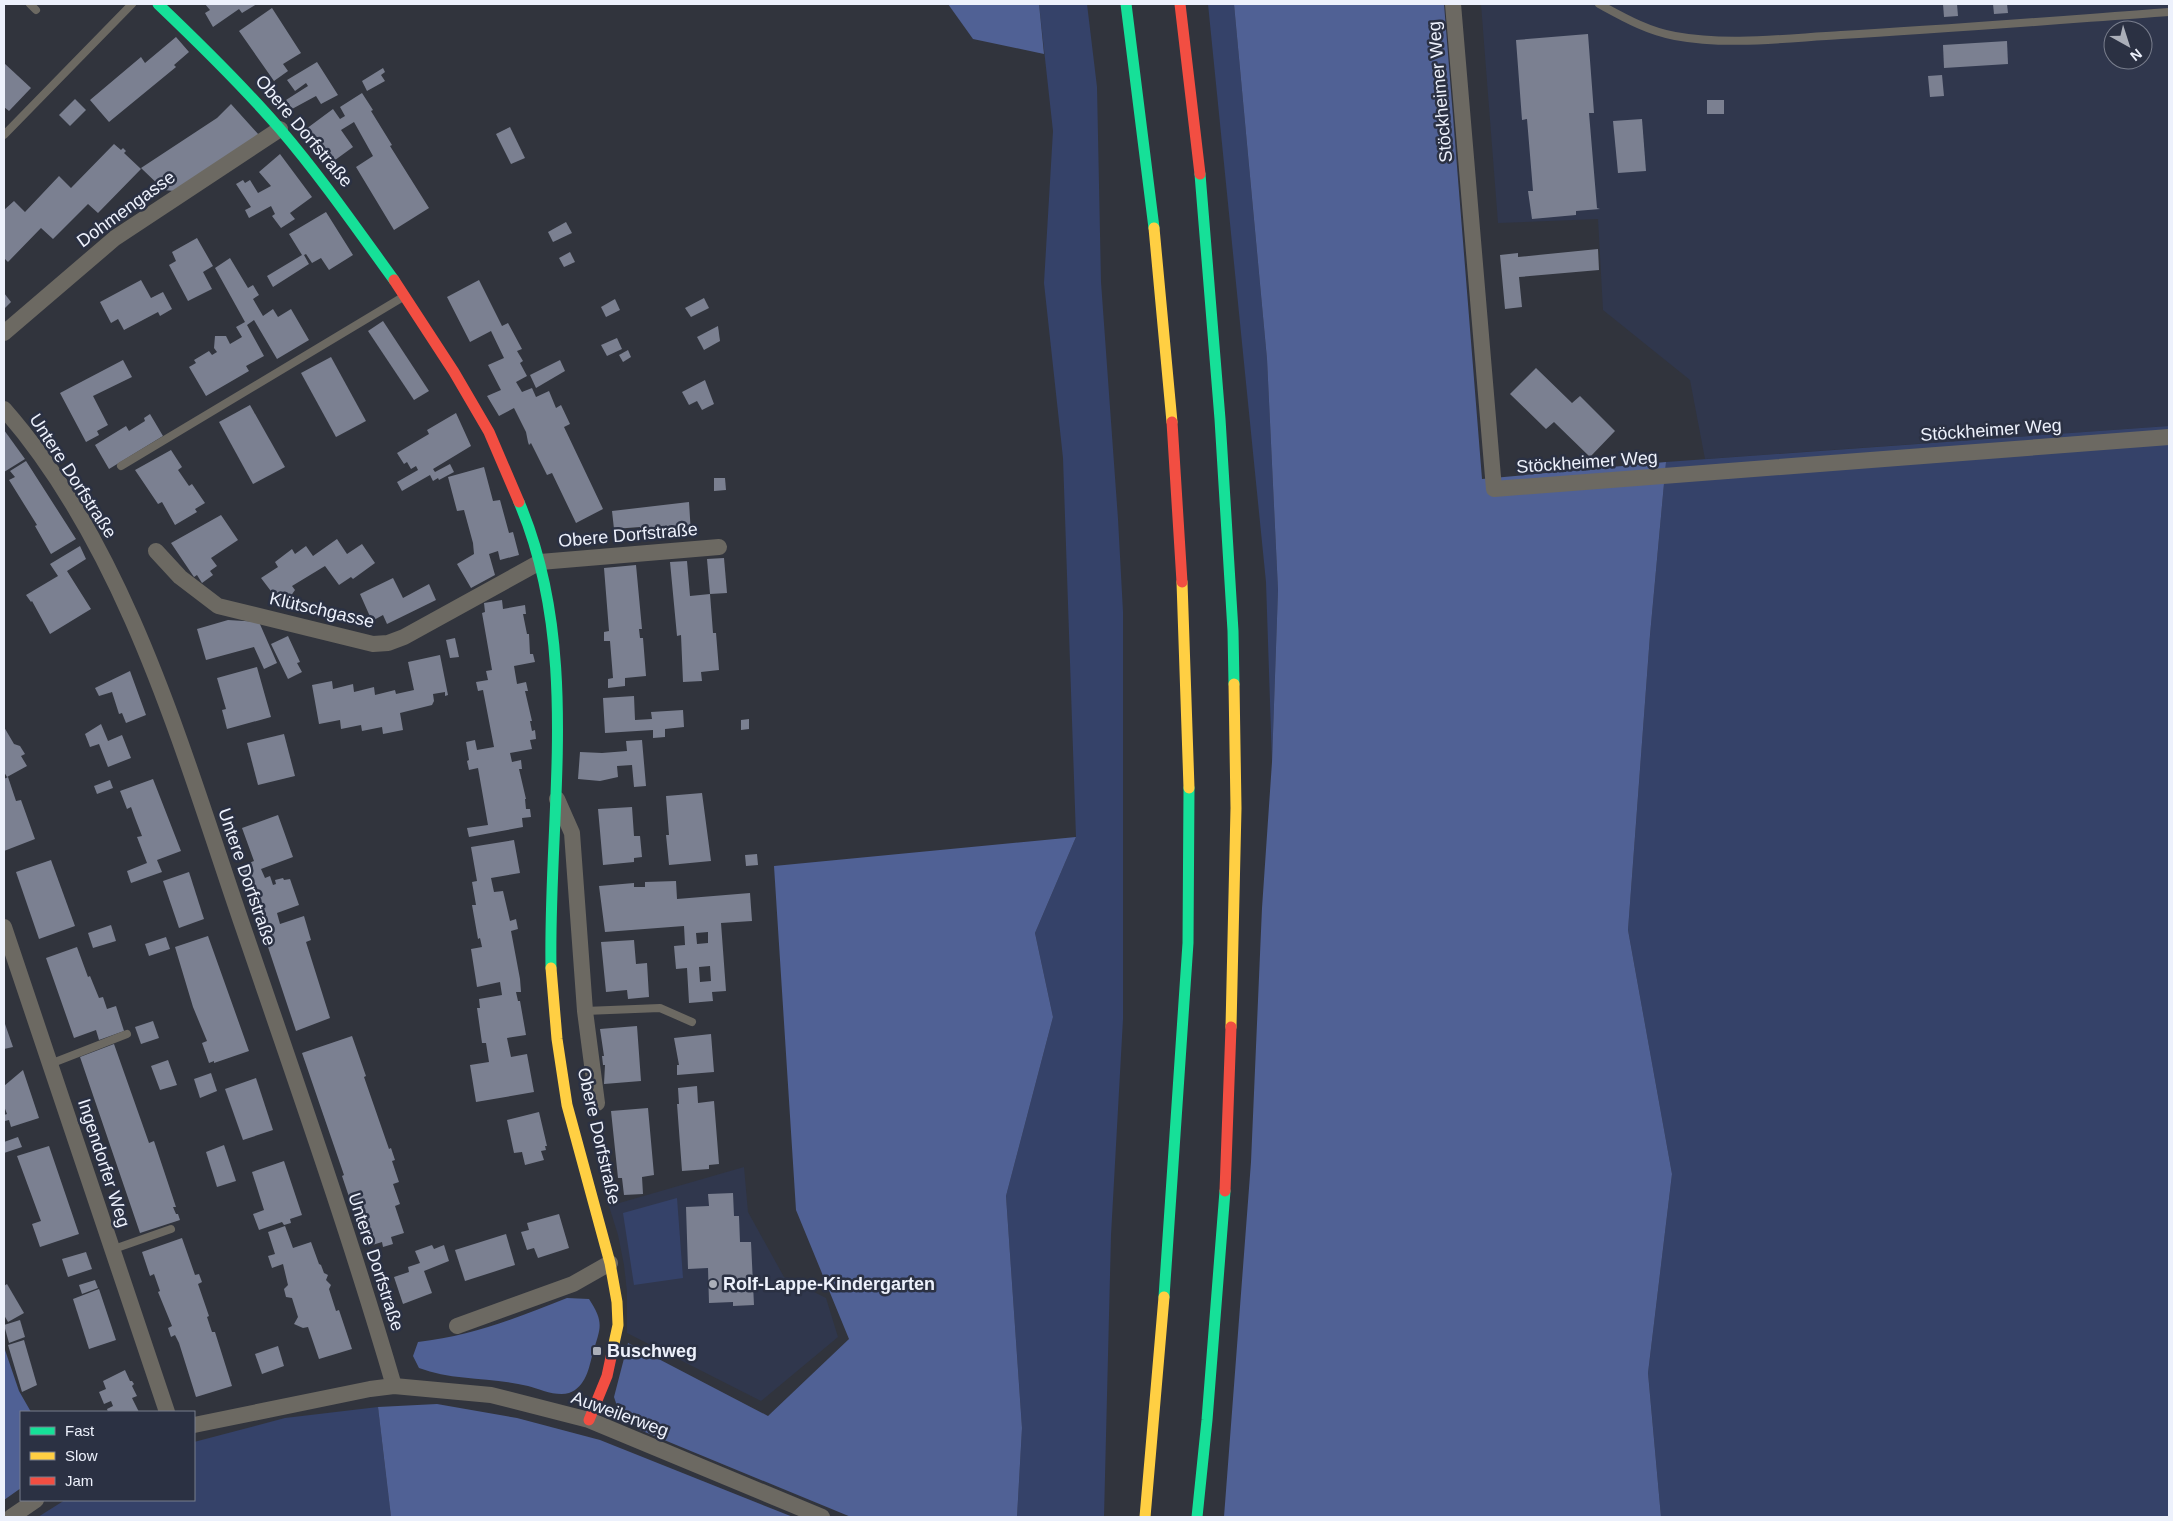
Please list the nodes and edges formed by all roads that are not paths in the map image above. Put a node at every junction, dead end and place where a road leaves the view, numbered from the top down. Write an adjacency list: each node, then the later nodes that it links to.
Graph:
1 (132, 4): 9 (lane)
2 (158, 4): 8 (main road, Obere Dorfstraße)
3 (1126, 4): 36 (main road)
4 (1180, 4): 37 (main road)
5 (1453, 4): 13 (street, Stöckheimer Weg)
6 (1599, 4): 7 (lane)
7 (2169, 12)
8 (280, 129): 10 (main road, Obere Dorfstraße); 11 (street, Dohmengasse)
9 (4, 136)
10 (405, 296): 14 (lane); 17 (main road, Obere Dorfstraße)
11 (4, 333)
12 (4, 408): 29 (street, Untere Dorfstraße)
13 (2169, 437)
14 (121, 466)
15 (719, 547): 17 (street, Obere Dorfstraße)
16 (156, 551): 17 (street, Klütschgasse)
17 (540, 562): 18 (main road, Obere Dorfstraße)
18 (555, 795): 20 (street, Obere Dorfstraße); 27 (main road, Obere Dorfstraße)
19 (4, 926): 23 (street, Ingendorfer Weg)
20 (585, 1011): 21 (lane); 24 (street, Obere Dorfstraße)
21 (692, 1022)
22 (127, 1034): 23 (lane)
23 (50, 1064): 26 (street, Ingendorfer Weg)
24 (597, 1103)
25 (171, 1229): 26 (lane)
26 (111, 1250): 30 (street, Ingendorfer Weg)
27 (610, 1263): 28 (street); 31 (main road, Obere Dorfstraße)
28 (457, 1326)
29 (394, 1386): 31 (street, Auweilerweg); 32 (street)
30 (166, 1411)
31 (589, 1420): 35 (street, Auweilerweg)
32 (195, 1425)
33 (35, 1501): 34 (street)
34 (11, 1517)
35 (822, 1517)
36 (1145, 1517)
37 (1197, 1517)

